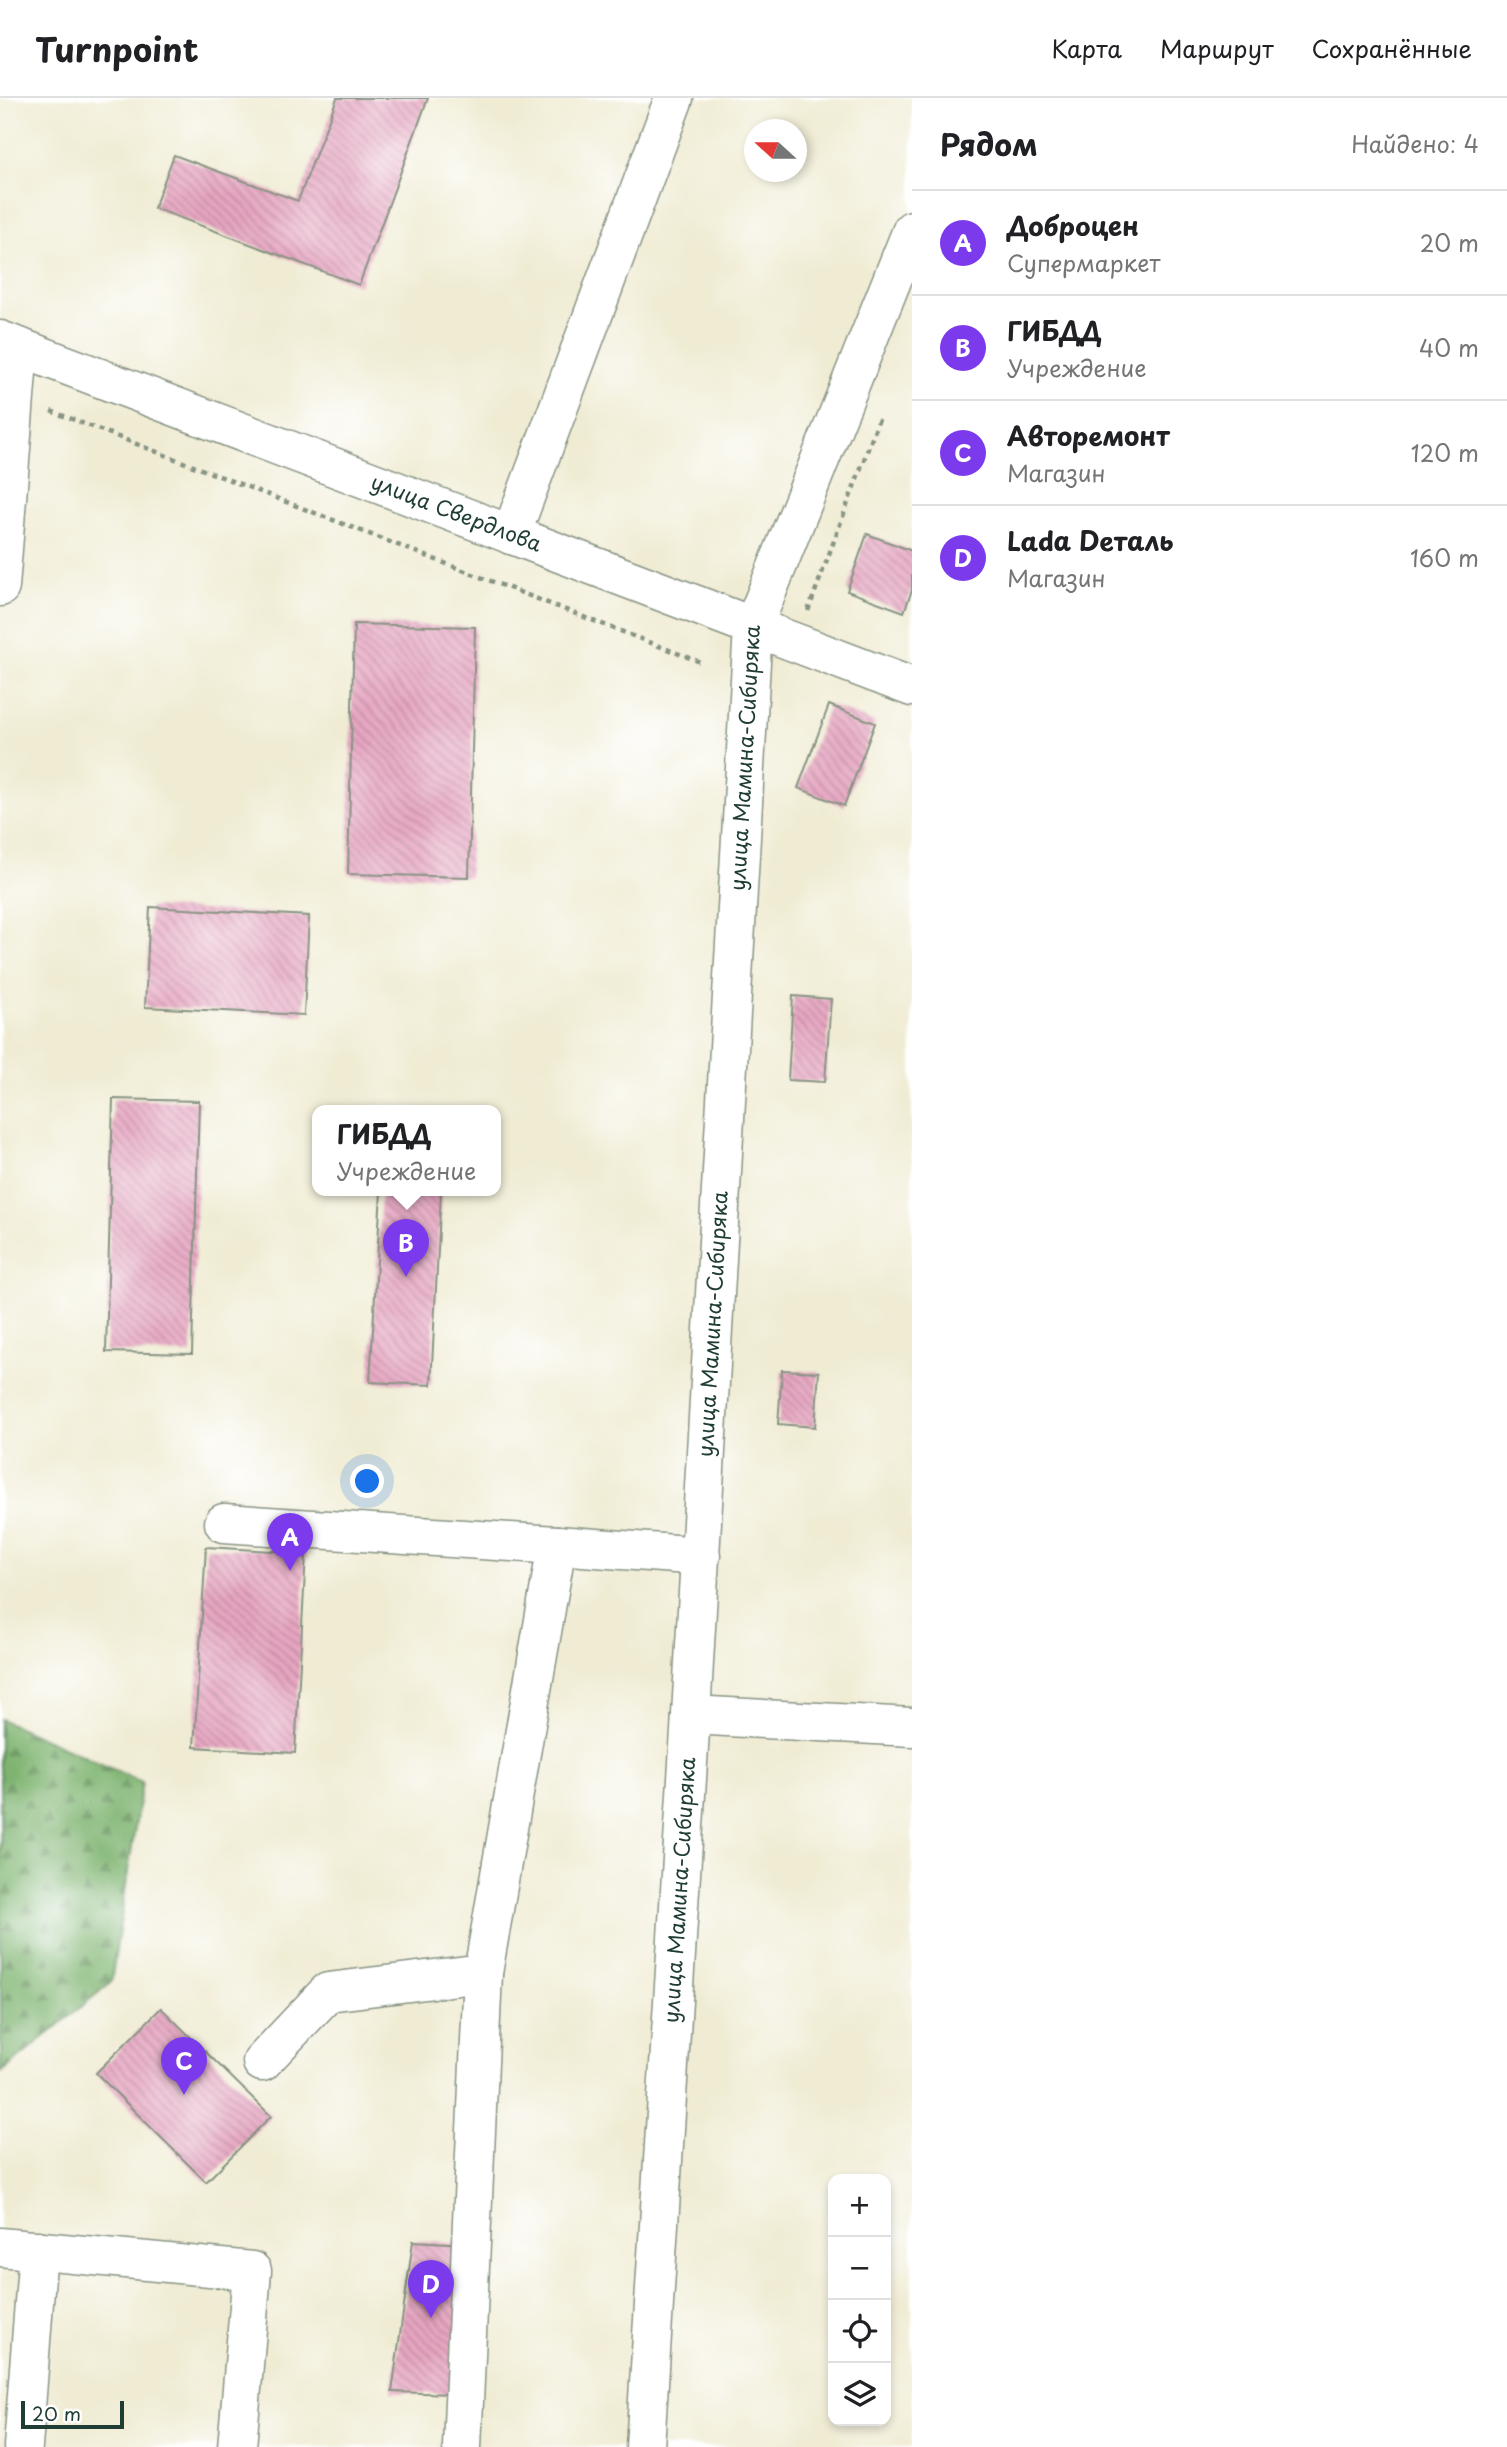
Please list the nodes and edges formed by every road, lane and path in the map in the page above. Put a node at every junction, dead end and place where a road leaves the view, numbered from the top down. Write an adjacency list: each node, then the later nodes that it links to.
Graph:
1 (674, 98): 6 (main road)
2 (912, 230): 8 (main road, улица Мамина-Сибиряка)
3 (9, 344): 4 (main road); 6 (main road, улица Свердлова)
4 (15, 397): 7 (main road); 10 (path)
5 (884, 406): 9 (path)
6 (510, 535): 8 (main road, улица Свердлова)
7 (0, 587)
8 (753, 628): 9 (main road, улица Свердлова); 14 (main road, улица Мамина-Сибиряка)
9 (796, 644): 11 (main road, улица Свердлова)
10 (703, 663)
11 (912, 687)
12 (224, 1524): 13 (main road)
13 (557, 1545): 14 (main road); 17 (main road)
14 (701, 1556): 15 (main road, улица Мамина-Сибиряка)
15 (691, 1715): 16 (main road); 24 (main road, улица Мамина-Сибиряка)
16 (912, 1727)
17 (483, 1973): 18 (main road); 23 (main road)
18 (262, 2062)
19 (0, 2247): 20 (main road)
20 (37, 2250): 21 (main road); 22 (main road)
21 (23, 2447)
22 (237, 2447)
23 (462, 2447)
24 (645, 2447)

